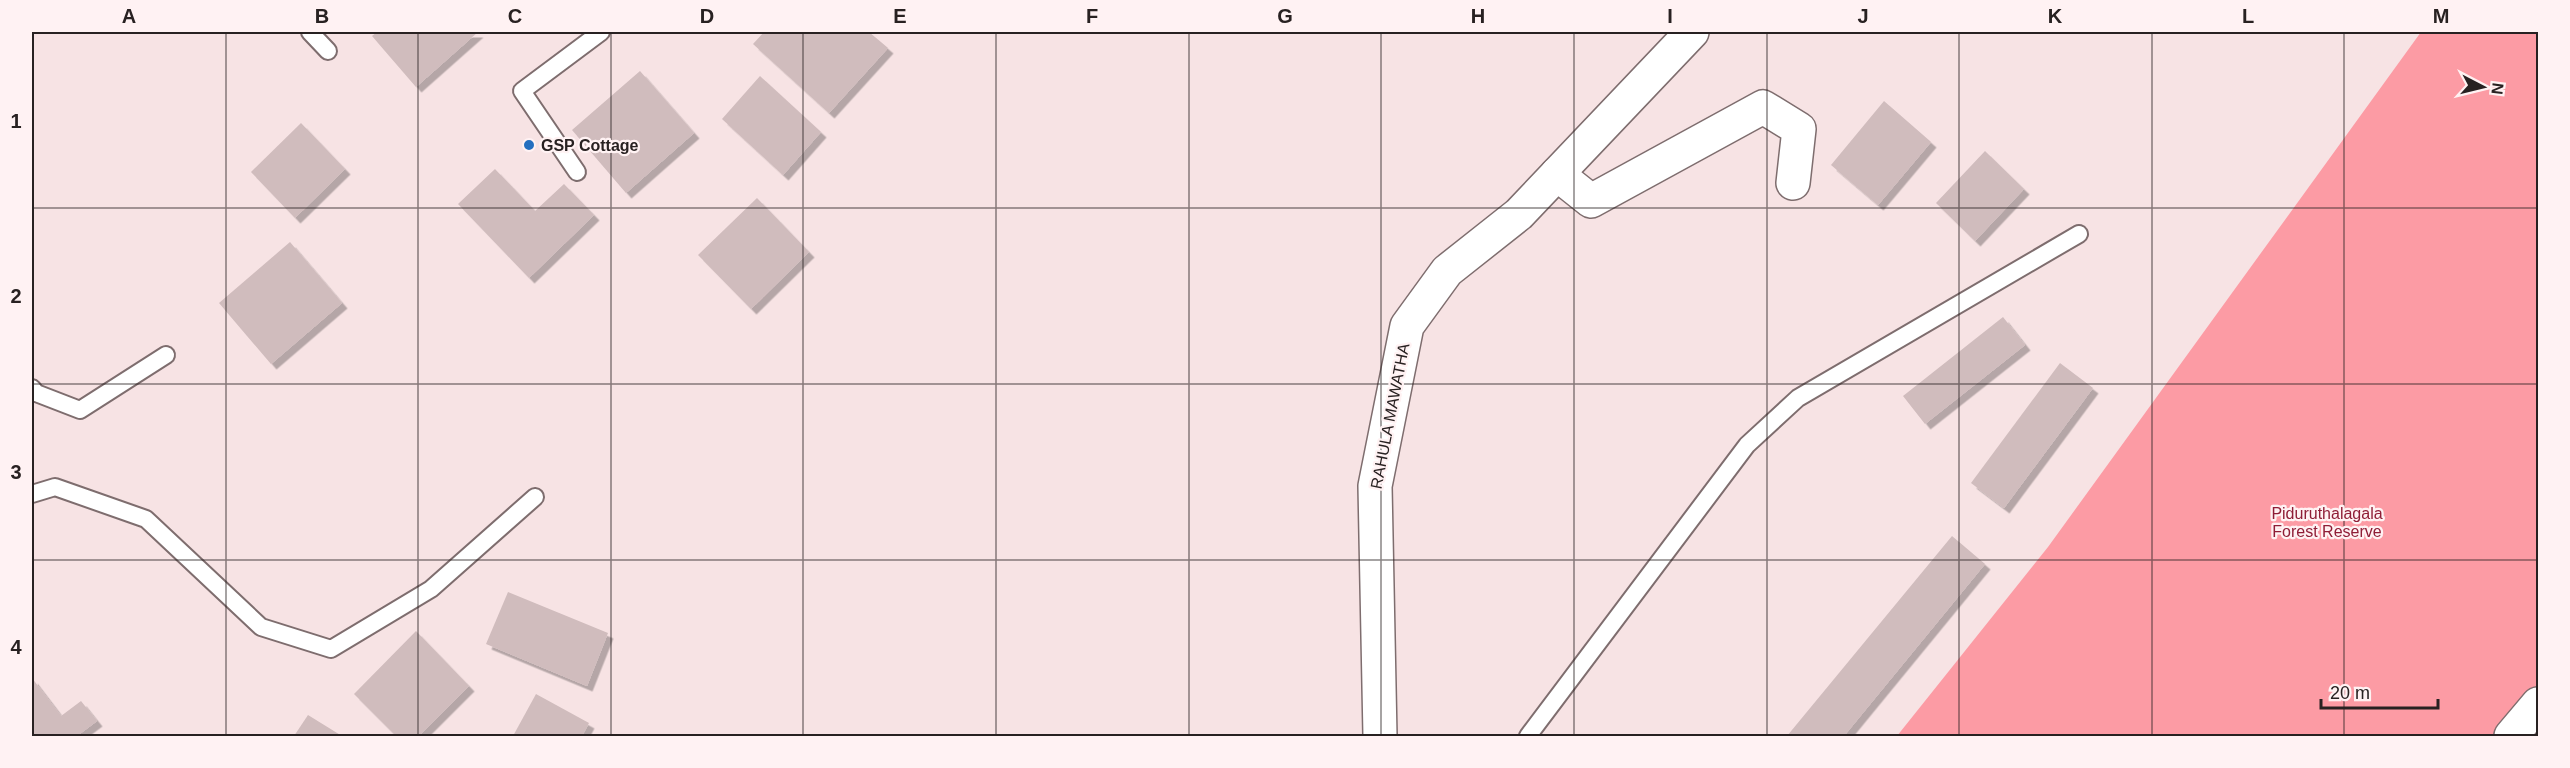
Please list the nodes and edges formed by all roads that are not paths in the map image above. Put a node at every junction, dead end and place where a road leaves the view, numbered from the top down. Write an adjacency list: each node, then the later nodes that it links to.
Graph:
1 (309, 32): 4 (lane)
2 (601, 32): 5 (lane)
3 (1692, 32): 6 (street, RAHULA MAWATHA)
4 (328, 51)
5 (578, 172)
6 (1557, 174): 7 (street); 14 (street, RAHULA MAWATHA)
7 (1792, 183)
8 (2079, 234): 15 (lane)
9 (166, 355): 10 (lane)
10 (32, 388)
11 (32, 494): 12 (lane)
12 (535, 497)
13 (2538, 704): 16 (street)
14 (1380, 736)
15 (1528, 736)
16 (2511, 736)

